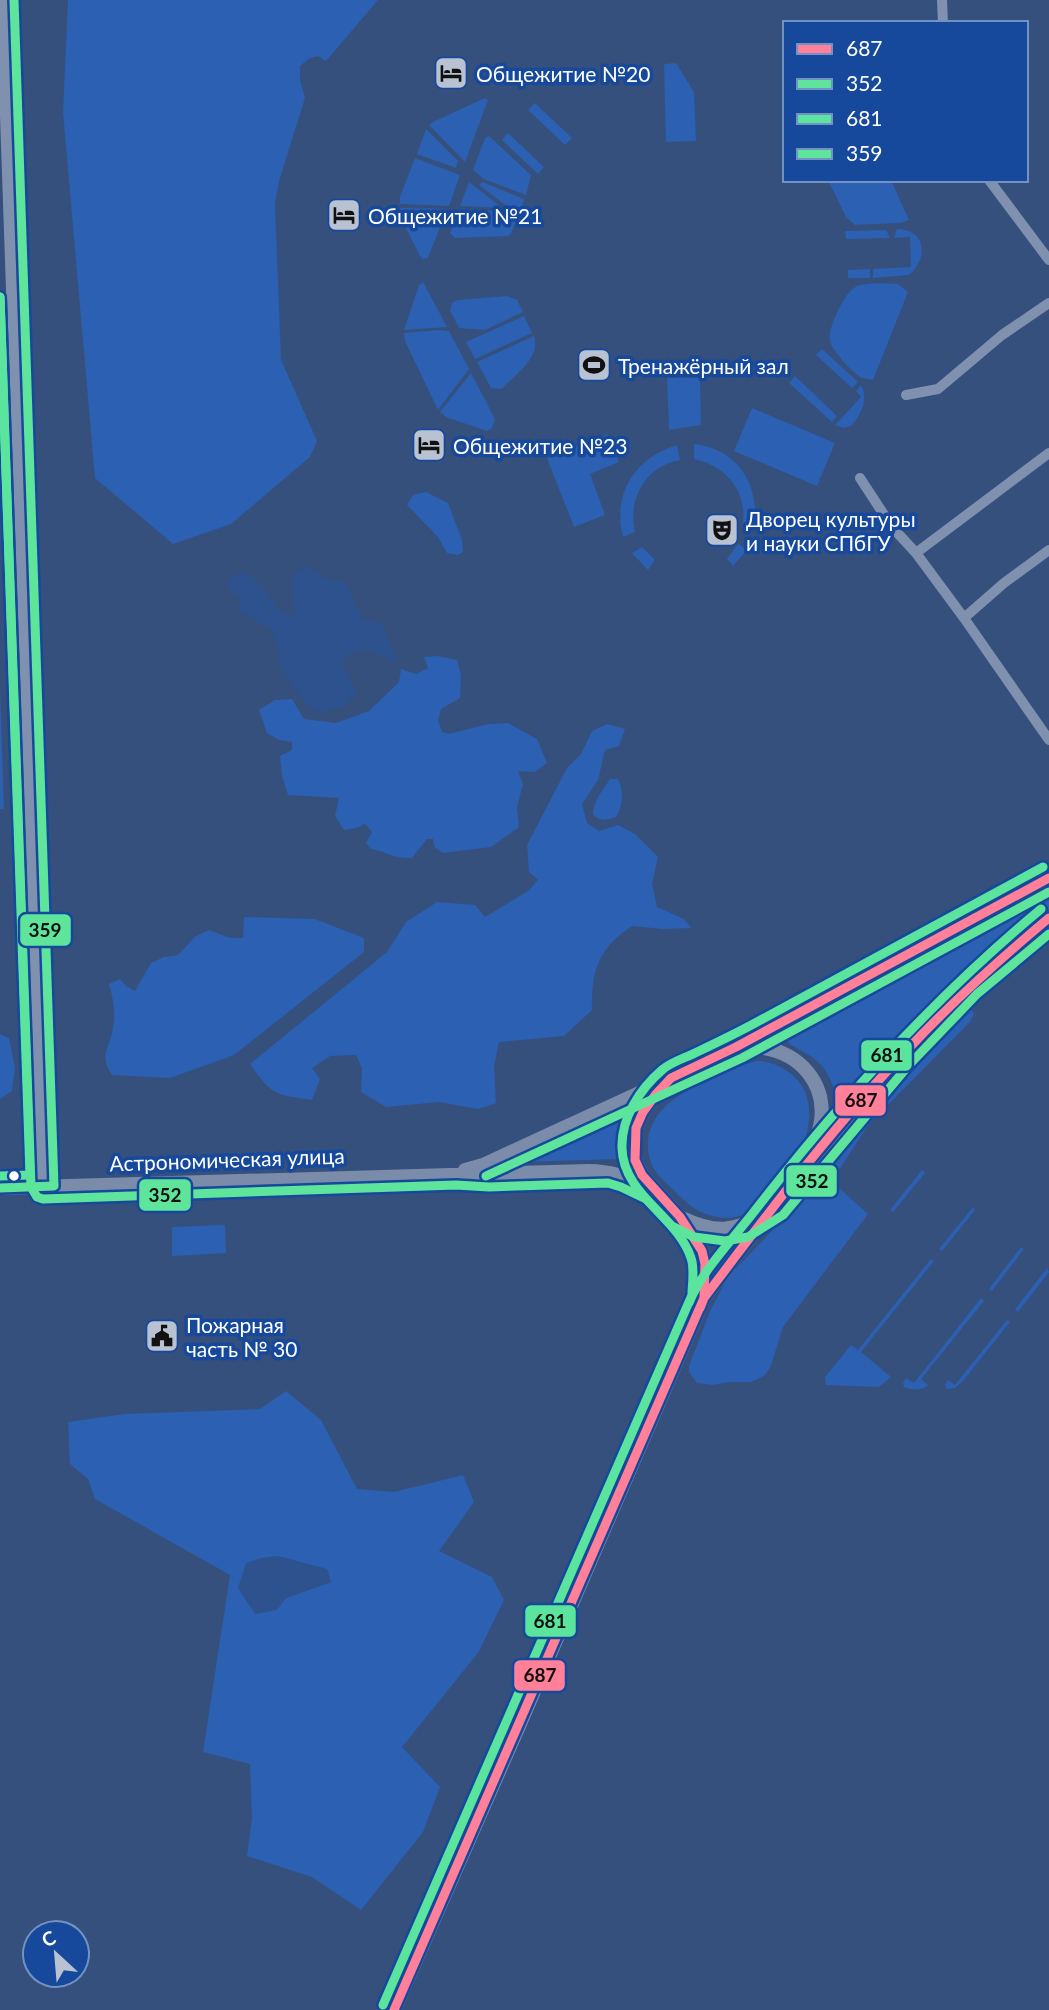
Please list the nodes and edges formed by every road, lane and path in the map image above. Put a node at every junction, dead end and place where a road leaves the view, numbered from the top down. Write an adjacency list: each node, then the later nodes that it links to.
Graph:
1 (2, 0): 21 (street)
2 (14, 0): 21 (street)
3 (942, 0): 4 (street)
4 (943, 21)
5 (990, 182): 6 (street)
6 (1049, 260)
7 (1049, 303): 8 (street)
8 (906, 395)
9 (1049, 453): 12 (street)
10 (860, 478): 12 (street)
11 (1049, 550): 13 (street)
12 (916, 553): 13 (street)
13 (964, 618): 14 (street)
14 (1049, 740)
15 (1049, 877): 17 (main road)
16 (1049, 918): 19 (main road)
17 (736, 1047): 18 (main road); 19 (main road)
18 (671, 1078): 20 (main road, Астрономическая улица); 23 (main road)
19 (809, 1163): 24 (main road)
20 (456, 1173): 21 (main road, Астрономическая улица); 23 (main road, Астрономическая улица)
21 (49, 1186): 22 (main road, Астрономическая улица)
22 (0, 1188)
23 (653, 1189): 25 (main road)
24 (774, 1206): 25 (main road); 26 (main road)
25 (680, 1217): 26 (main road)
26 (704, 1298): 27 (main road)
27 (394, 2010)

